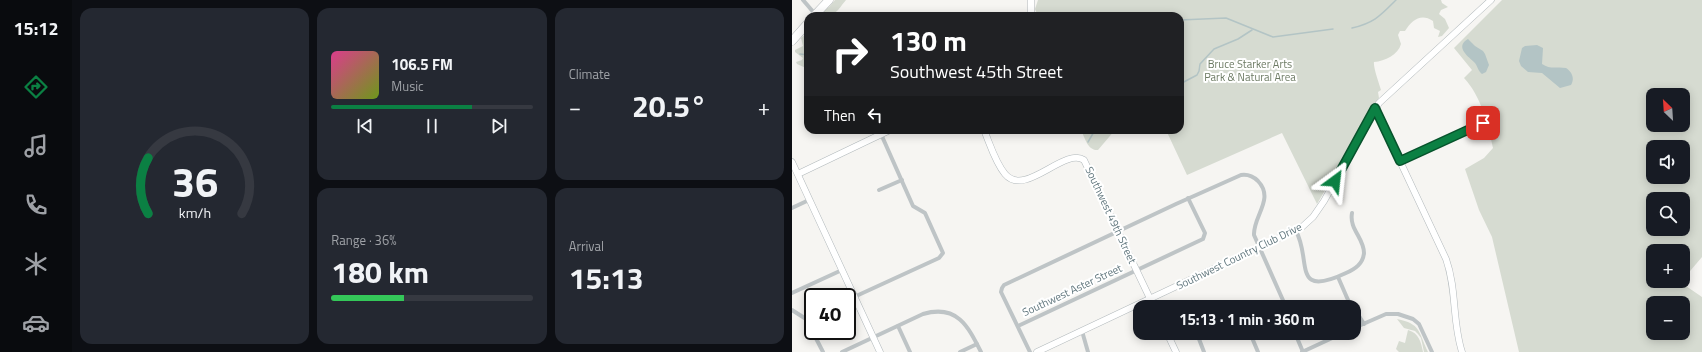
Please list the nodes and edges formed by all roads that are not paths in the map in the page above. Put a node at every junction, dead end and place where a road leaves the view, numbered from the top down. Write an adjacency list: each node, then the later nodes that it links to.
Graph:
1 (803, 0): 5 (street)
2 (829, 0): 6 (highway)
3 (1031, 0): 7 (street)
4 (1491, 0): 10 (street, Southwest Country Club Drive)
5 (813, 12)
6 (818, 12)
7 (1031, 12)
8 (804, 28): 9 (highway)
9 (792, 41)
10 (1375, 108): 14 (street); 24 (street, Southwest Country Club Drive)
11 (1483, 123): 14 (street)
12 (881, 134): 16 (street); 17 (street)
13 (986, 134): 23 (street, Southwest 49th Street)
14 (1400, 161): 64 (street)
15 (792, 162): 16 (street)
16 (798, 174): 20 (street)
17 (902, 180): 18 (street); 31 (street)
18 (879, 190)
19 (1188, 198): 23 (street); 25 (street); 27 (street, Southwest Aster Street)
20 (809, 200): 21 (street); 26 (street)
21 (792, 208)
22 (1352, 213): 28 (street)
23 (1118, 231): 27 (street, Southwest 49th Street); 41 (street)
24 (1296, 231): 25 (street, Southwest Country Club Drive); 28 (street)
25 (1259, 248): 32 (street, Southwest Country Club Drive); 34 (street)
26 (842, 270): 29 (street); 30 (street)
27 (1136, 270): 32 (street, Southwest 49th Street); 41 (street, Southwest Aster Street)
28 (1338, 277): 35 (street)
29 (850, 288)
30 (792, 293)
31 (856, 295)
32 (1150, 298): 42 (street, Southwest Country Club Drive)
33 (856, 300): 43 (street)
34 (1283, 300)
35 (1348, 300)
36 (792, 310): 50 (street)
37 (1361, 319): 38 (street)
38 (1364, 324): 39 (street); 63 (street)
39 (1361, 325)
40 (898, 326): 43 (street); 49 (street); 53 (street)
41 (1018, 326): 56 (street)
42 (1082, 331): 57 (street, Southwest Country Club Drive); 58 (street)
43 (873, 337): 51 (street); 52 (street)
44 (1170, 340): 59 (street)
45 (1199, 340): 60 (street)
46 (1253, 340): 61 (street)
47 (1299, 340): 62 (street)
48 (1328, 340): 62 (street)
49 (977, 344): 54 (street); 55 (street)
50 (823, 352)
51 (842, 352)
52 (880, 352)
53 (910, 352)
54 (960, 352)
55 (981, 352)
56 (1030, 352)
57 (1037, 352)
58 (1088, 352)
59 (1176, 352)
60 (1204, 352)
61 (1258, 352)
62 (1303, 352)
63 (1432, 352)
64 (1462, 352)

